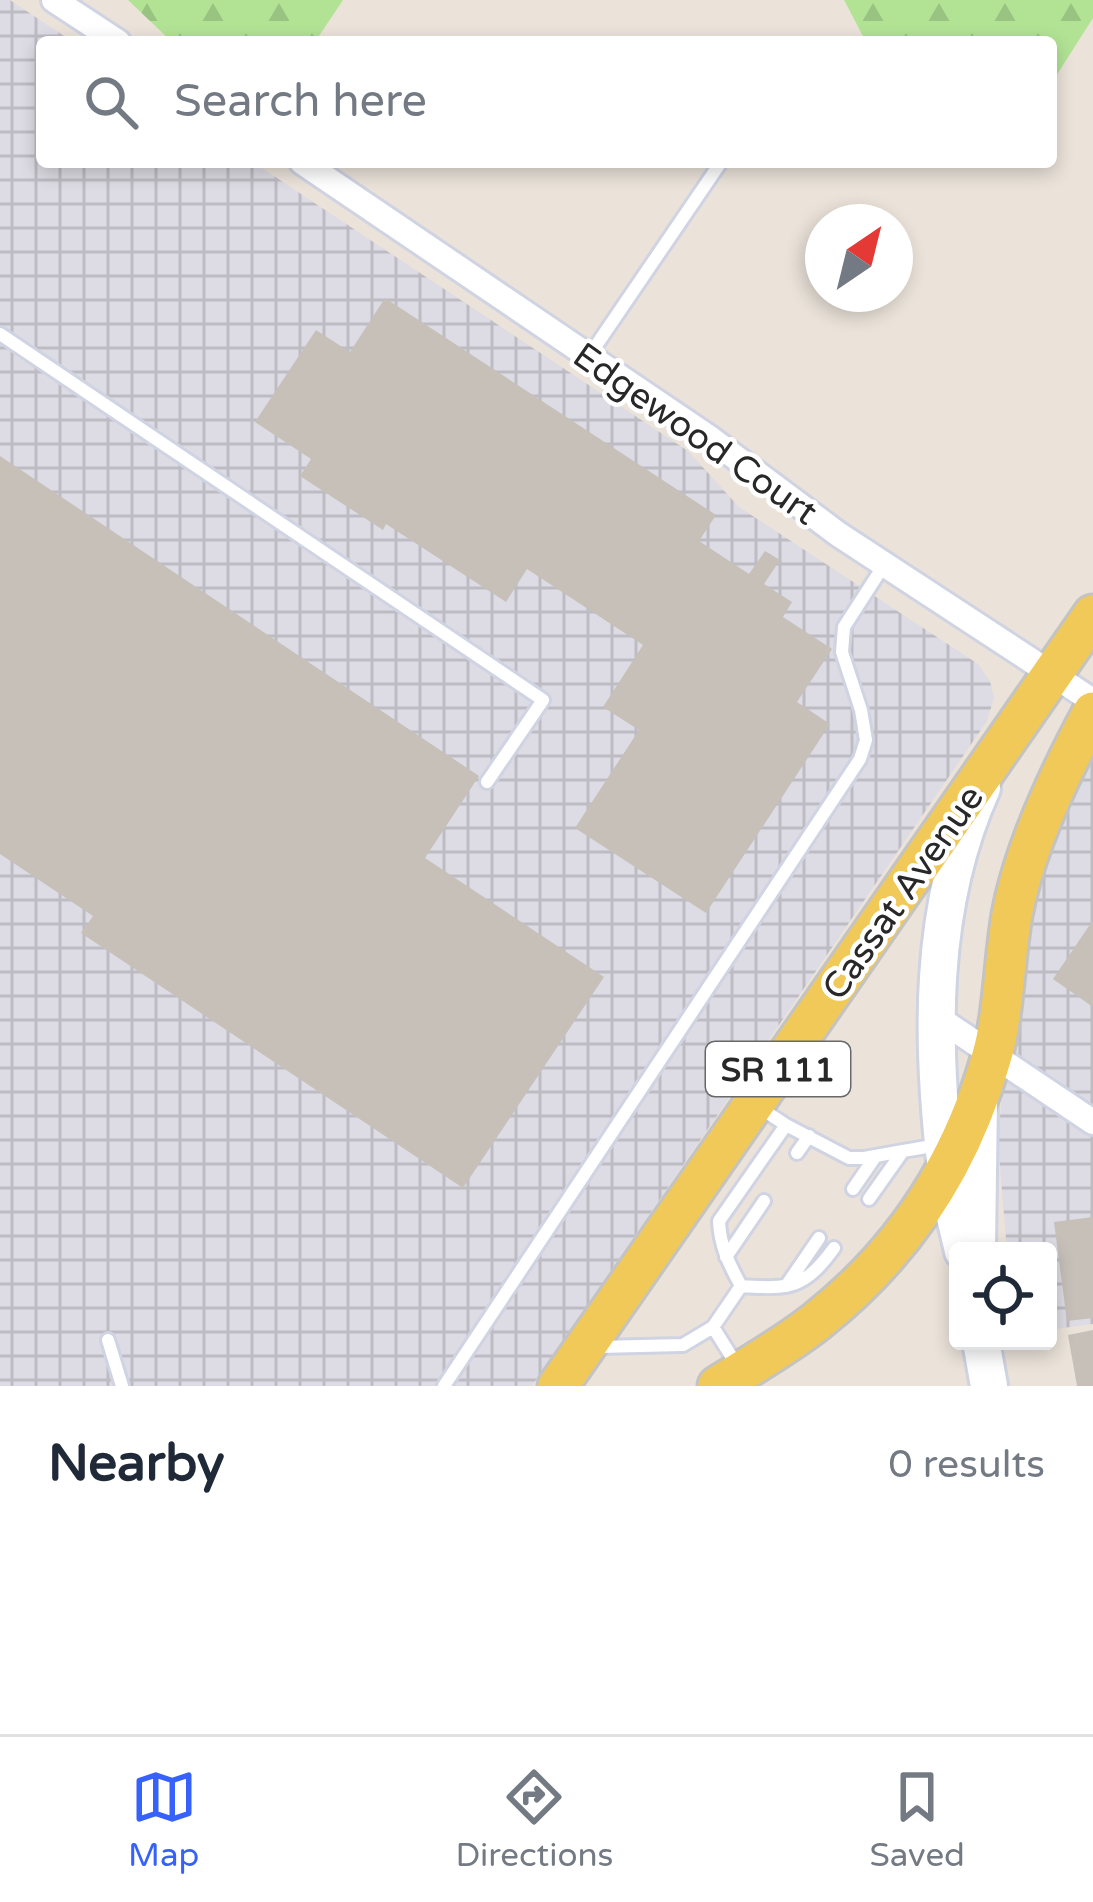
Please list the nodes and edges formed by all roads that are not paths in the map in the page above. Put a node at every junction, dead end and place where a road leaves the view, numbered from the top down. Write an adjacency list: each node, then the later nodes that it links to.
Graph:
1 (54, 0): 2 (street)
2 (109, 36)
3 (311, 168): 6 (street, Edgewood Court)
4 (717, 168): 6 (lane)
5 (0, 334): 13 (lane)
6 (589, 356): 7 (street, Edgewood Court)
7 (884, 565): 9 (street, Edgewood Court); 40 (lane)
8 (1093, 615): 9 (main road, SR 111)
9 (1053, 674): 10 (street, Edgewood Court); 12 (main road, SR 111)
10 (1093, 700)
11 (1093, 712): 15 (main road)
12 (999, 752): 14 (main road); 17 (main road, Cassat Avenue / SR 111)
13 (487, 782)
14 (935, 1016): 15 (street); 23 (main road)
15 (993, 1055): 16 (main road); 18 (street)
16 (979, 1094): 23 (main road); 29 (main road)
17 (770, 1114): 19 (lane); 31 (lane); 36 (main road, Cassat Avenue / SR 111)
18 (1093, 1122)
19 (809, 1136): 21 (lane); 22 (lane)
20 (903, 1151): 22 (lane); 23 (lane); 25 (lane)
21 (797, 1153)
22 (876, 1156): 24 (lane)
23 (945, 1159): 28 (main road); 38 (main road)
24 (853, 1190)
25 (869, 1199)
26 (764, 1201): 31 (lane)
27 (819, 1238): 33 (lane)
28 (961, 1242)
29 (977, 1242)
30 (834, 1247): 33 (lane)
31 (726, 1257): 32 (lane)
32 (742, 1286): 33 (lane); 34 (lane)
33 (786, 1286)
34 (713, 1328): 36 (lane); 38 (lane)
35 (109, 1340): 39 (lane)
36 (585, 1347): 41 (main road, Cassat Avenue / SR 111)
37 (982, 1350): 42 (main road)
38 (729, 1379)
39 (122, 1386)
40 (444, 1386)
41 (558, 1386)
42 (988, 1386)

